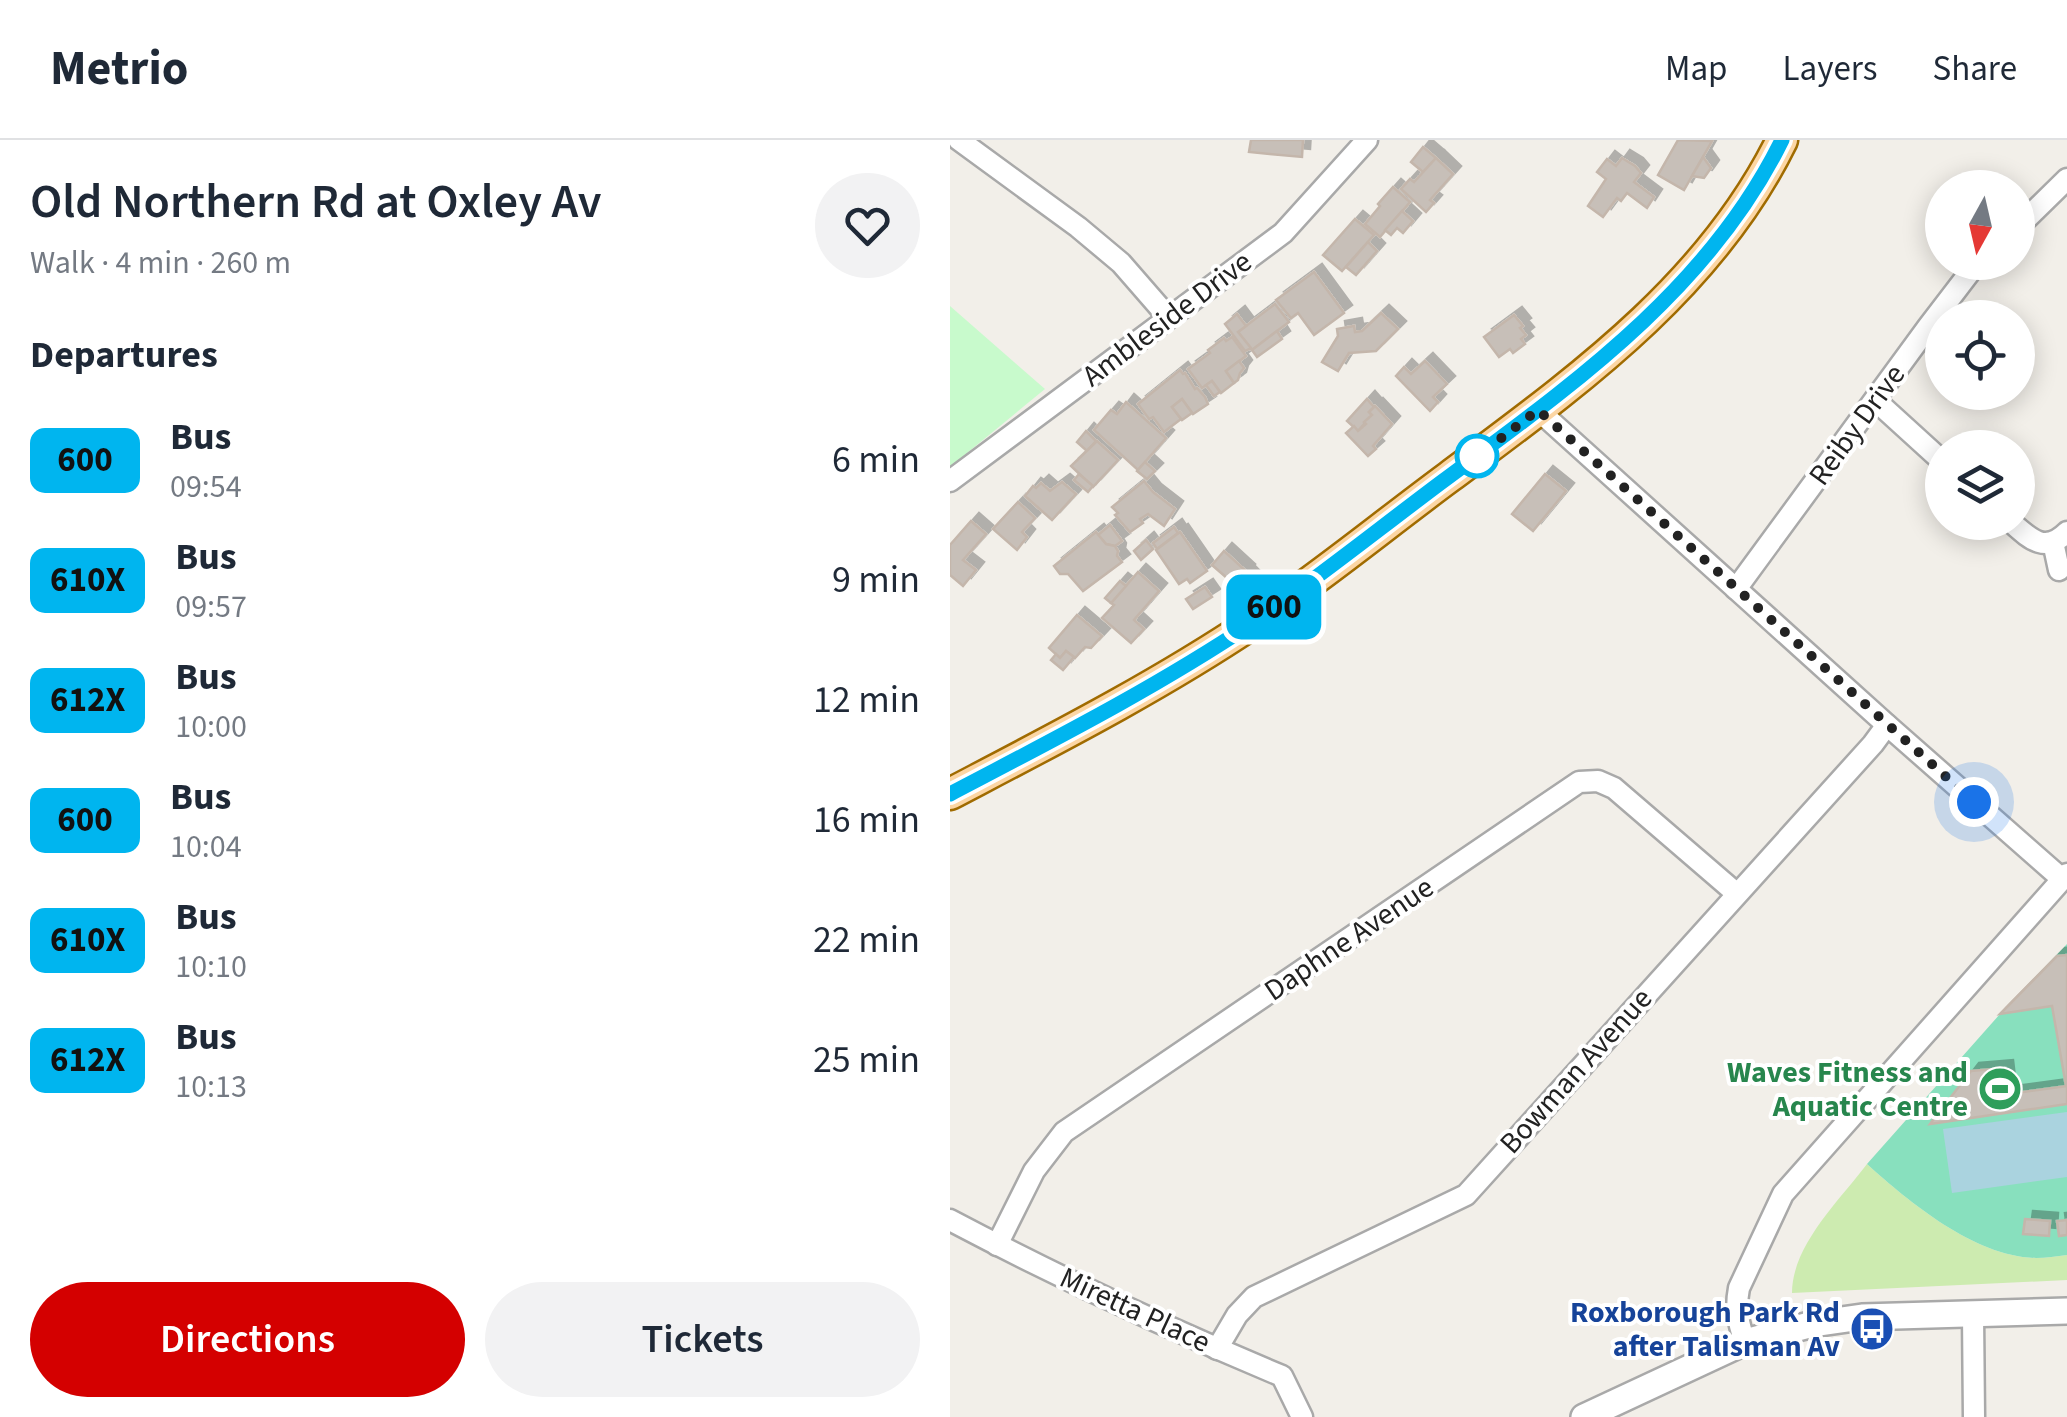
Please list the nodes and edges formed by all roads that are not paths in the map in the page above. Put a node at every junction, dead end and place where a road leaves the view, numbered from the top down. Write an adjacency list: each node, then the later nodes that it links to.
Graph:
1 (959, 140): 7 (street)
2 (1782, 140): 9 (main road)
3 (1365, 141): 7 (street, Ambleside Drive)
4 (2067, 180): 5 (street)
5 (2035, 211)
6 (1964, 280): 8 (street, Reiby Drive)
7 (1168, 317): 11 (street, Ambleside Drive)
8 (1875, 400): 10 (street); 15 (street, Reiby Drive)
9 (1538, 410): 15 (street); 17 (main road)
10 (1925, 446)
11 (950, 481)
12 (2060, 537): 13 (street); 14 (street)
13 (2033, 540)
14 (2059, 570)
15 (1736, 589): 16 (street)
16 (1887, 725): 18 (street); 19 (street, Bowman Avenue)
17 (950, 794)
18 (2064, 876): 24 (street)
19 (1736, 893): 21 (street, Daphne Avenue); 25 (street, Bowman Avenue)
20 (950, 1220): 21 (street, Miretta Place)
21 (997, 1245): 25 (street, Miretta Place)
22 (2067, 1311): 23 (street)
23 (1973, 1315): 24 (street); 28 (street)
24 (1745, 1342): 27 (street)
25 (1217, 1349): 26 (street, Miretta Place)
26 (1302, 1417)
27 (1584, 1417)
28 (1974, 1417)

